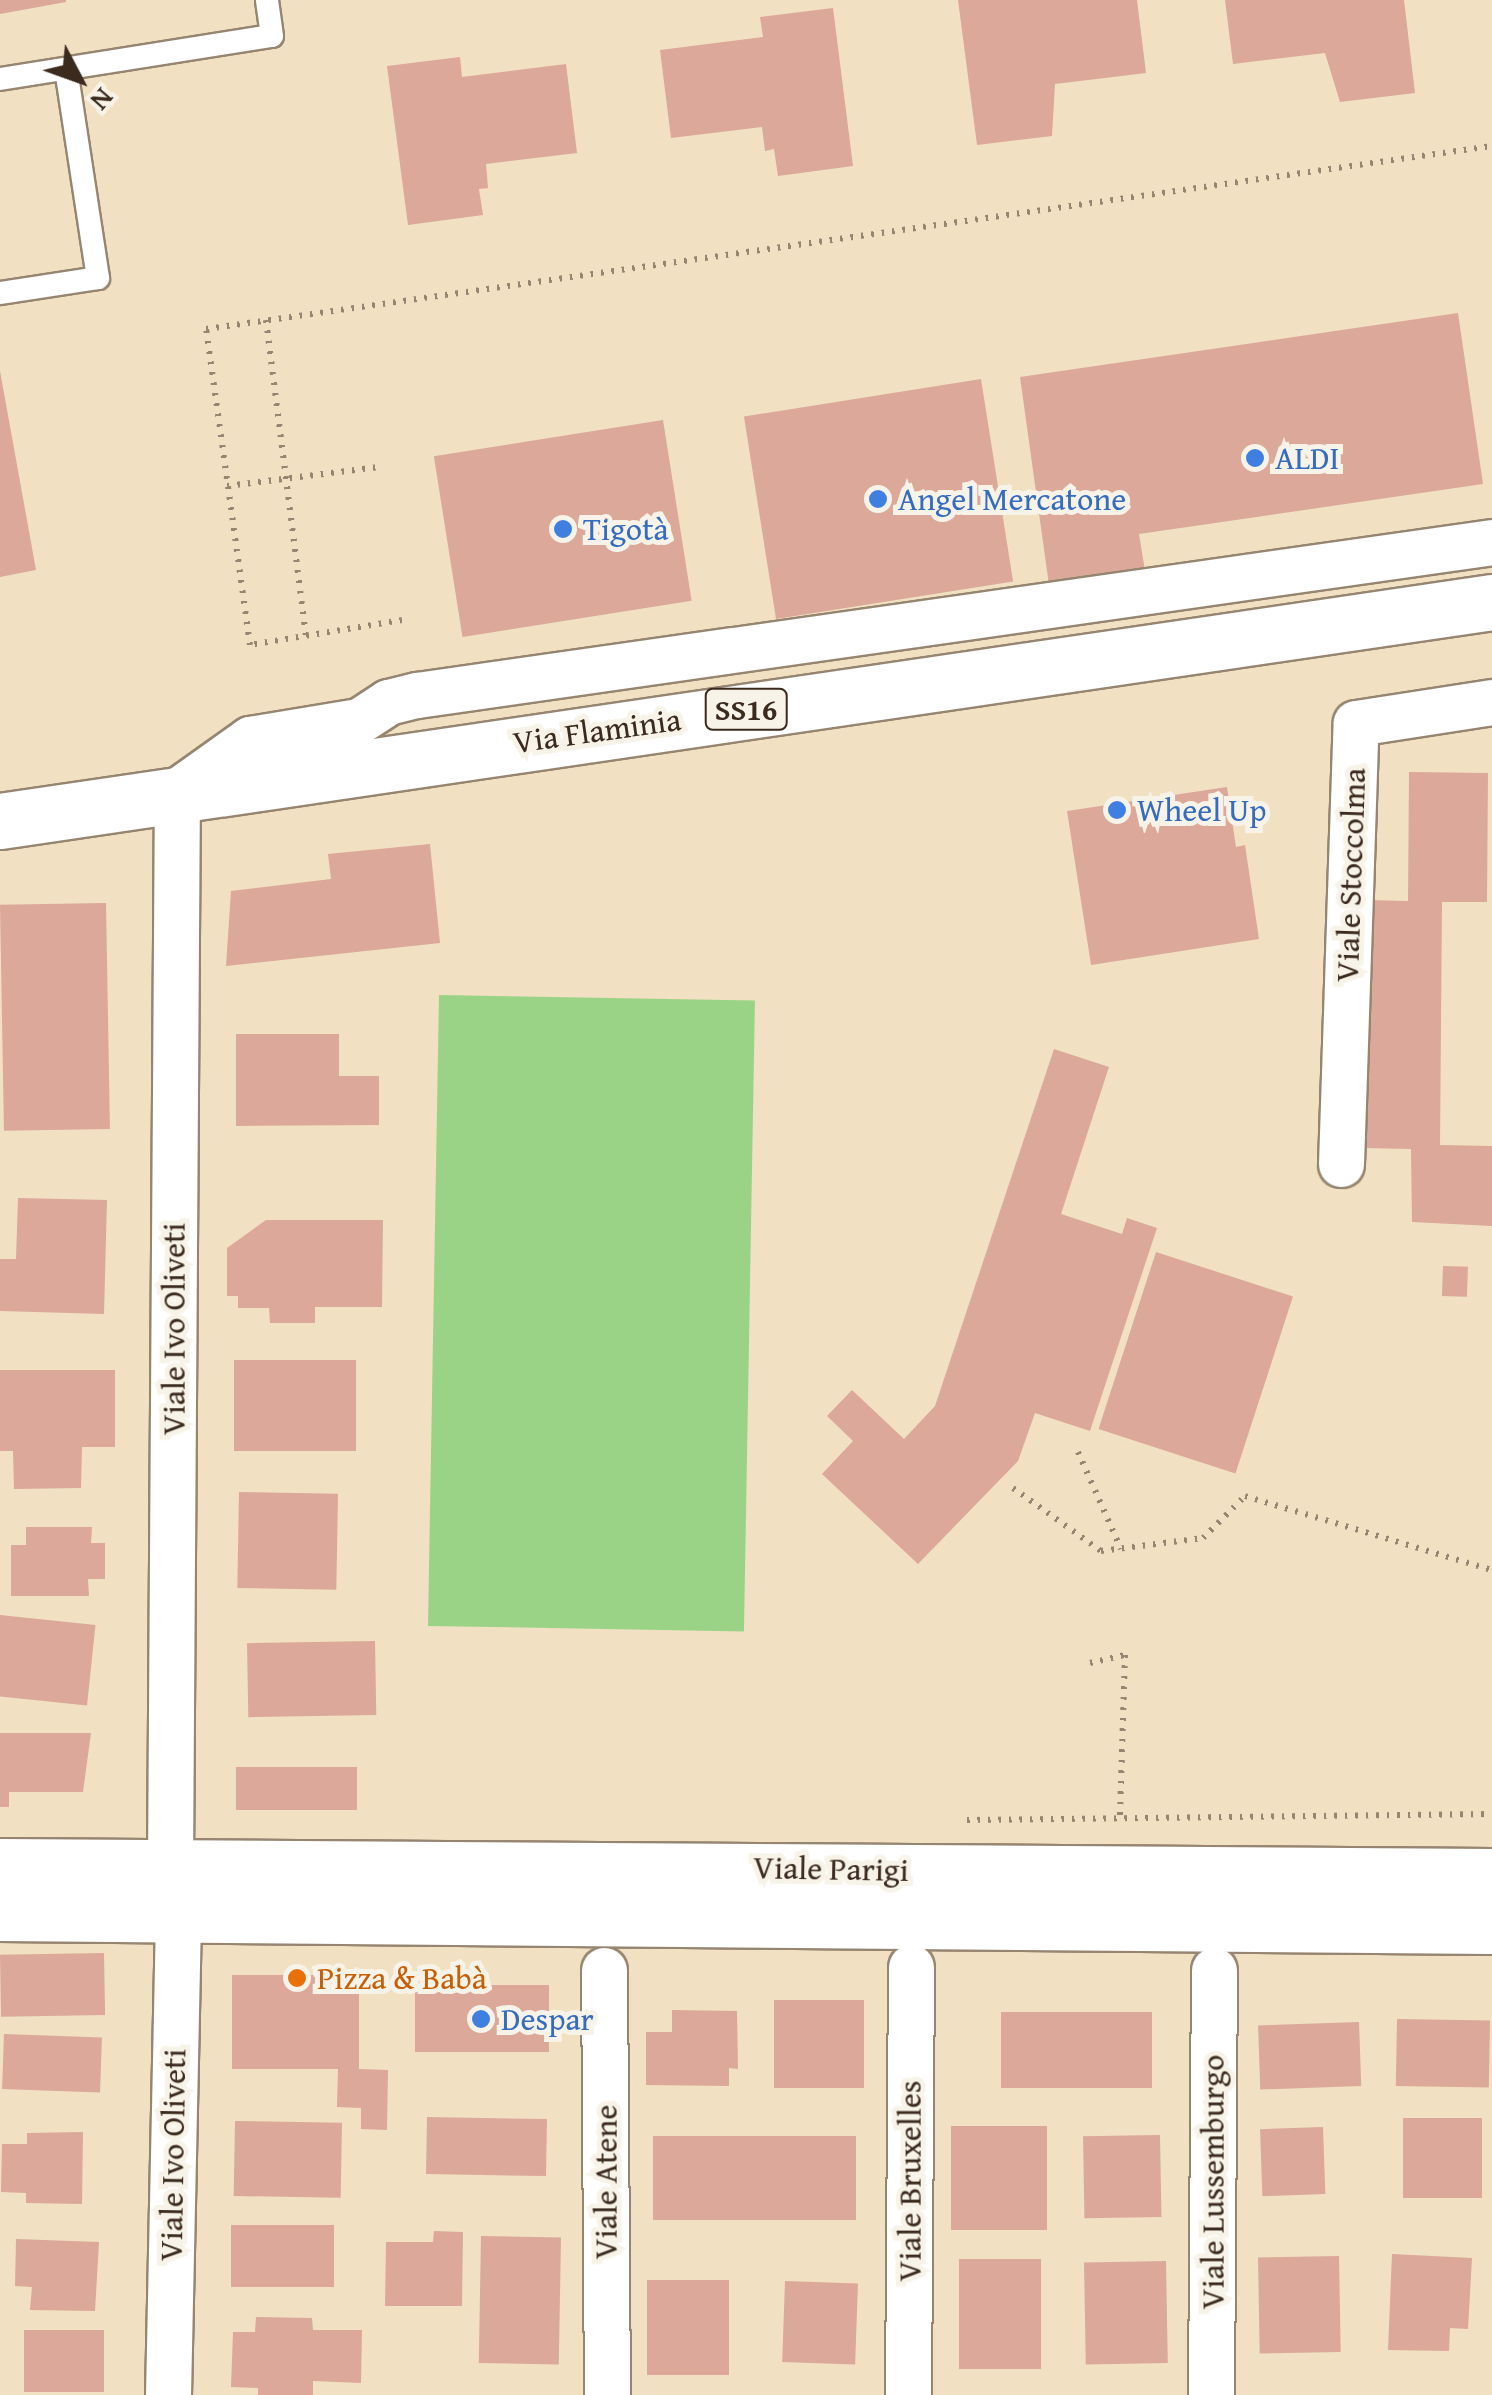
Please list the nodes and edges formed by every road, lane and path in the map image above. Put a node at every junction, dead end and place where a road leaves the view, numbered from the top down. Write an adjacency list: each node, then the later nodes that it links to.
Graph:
1 (267, 0): 2 (lane)
2 (66, 68): 3 (lane); 5 (lane)
3 (0, 79)
4 (1492, 146): 6 (path)
5 (0, 293)
6 (266, 320): 8 (path); 9 (path)
7 (379, 467): 8 (path)
8 (286, 479): 9 (path); 13 (path)
9 (228, 486): 13 (path)
10 (1492, 542): 15 (street)
11 (1492, 602): 15 (main road, Via Flaminia / SS16)
12 (402, 620): 13 (path)
13 (306, 636)
14 (1492, 702): 17 (street, Viale Stoccolma)
15 (177, 791): 16 (main road, Via Flaminia / SS16); 28 (street, Viale Ivo Oliveti)
16 (0, 821)
17 (1341, 1164)
18 (1078, 1452): 20 (path)
19 (1013, 1488): 20 (path)
20 (1120, 1549): 21 (path)
21 (1492, 1570)
22 (1090, 1664): 24 (path)
23 (1492, 1814): 24 (path)
24 (1120, 1818): 25 (path)
25 (960, 1820)
26 (0, 1866): 28 (main road)
27 (1492, 1876): 28 (main road, Viale Parigi)
28 (174, 1890): 29 (main road); 30 (main road, Viale Parigi); 34 (street, Viale Ivo Oliveti)
29 (0, 1912)
30 (1492, 1926)
31 (911, 1966): 36 (street, Viale Bruxelles)
32 (604, 1970): 35 (street, Viale Atene)
33 (1214, 1970): 37 (street, Viale Lussemburgo)
34 (168, 2395)
35 (607, 2395)
36 (908, 2395)
37 (1211, 2395)

